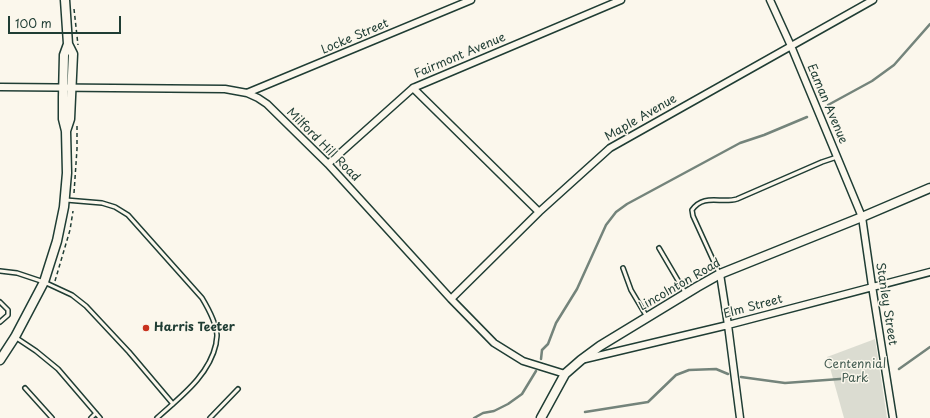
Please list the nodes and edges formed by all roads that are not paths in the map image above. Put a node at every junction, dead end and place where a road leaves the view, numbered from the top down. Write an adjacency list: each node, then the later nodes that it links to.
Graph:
1 (65, 0): 8 (street)
2 (470, 0): 10 (street, Locke Street)
3 (621, 0): 9 (street, Fairmont Avenue)
4 (770, 0): 6 (street, Eaman Avenue)
5 (873, 0): 6 (street, Maple Avenue)
6 (790, 46): 11 (street, Eaman Avenue); 15 (street, Maple Avenue)
7 (0, 86): 8 (street, Milford Hill Road)
8 (68, 87): 10 (street, Milford Hill Road); 14 (street)
9 (412, 88): 12 (street, Fairmont Avenue); 15 (street)
10 (247, 93): 12 (street, Milford Hill Road)
11 (837, 157): 16 (street, Eaman Avenue); 21 (lane)
12 (328, 164): 25 (street, Milford Hill Road)
13 (930, 188): 16 (street, Lincolnton Road)
14 (65, 200): 22 (street); 36 (lane)
15 (539, 212): 25 (street, Maple Avenue)
16 (862, 217): 21 (street, Lincolnton Road); 23 (street, Stanley Street)
17 (659, 248): 24 (lane)
18 (623, 268): 27 (lane)
19 (0, 271): 22 (lane)
20 (930, 272): 23 (street, Elm Street)
21 (720, 274): 24 (street, Lincolnton Road); 29 (street)
22 (44, 282): 30 (street); 36 (lane)
23 (872, 286): 29 (street, Elm Street); 45 (street, Stanley Street)
24 (686, 294): 27 (street, Lincolnton Road)
25 (451, 298): 33 (street, Milford Hill Road)
26 (0, 302): 28 (lane)
27 (647, 317): 32 (street, Lincolnton Road)
28 (0, 322)
29 (728, 325): 32 (street, Elm Street); 44 (street)
30 (15, 337): 31 (street); 37 (lane)
31 (0, 360)
32 (581, 360): 33 (street, Lincolnton Road)
33 (565, 374): 43 (street, Lincolnton Road)
34 (24, 388): 38 (lane)
35 (238, 390): 42 (lane)
36 (173, 404): 41 (lane)
37 (96, 413): 39 (lane); 40 (lane)
38 (52, 418)
39 (91, 418)
40 (100, 418)
41 (157, 418)
42 (210, 418)
43 (541, 418)
44 (740, 418)
45 (893, 418)

